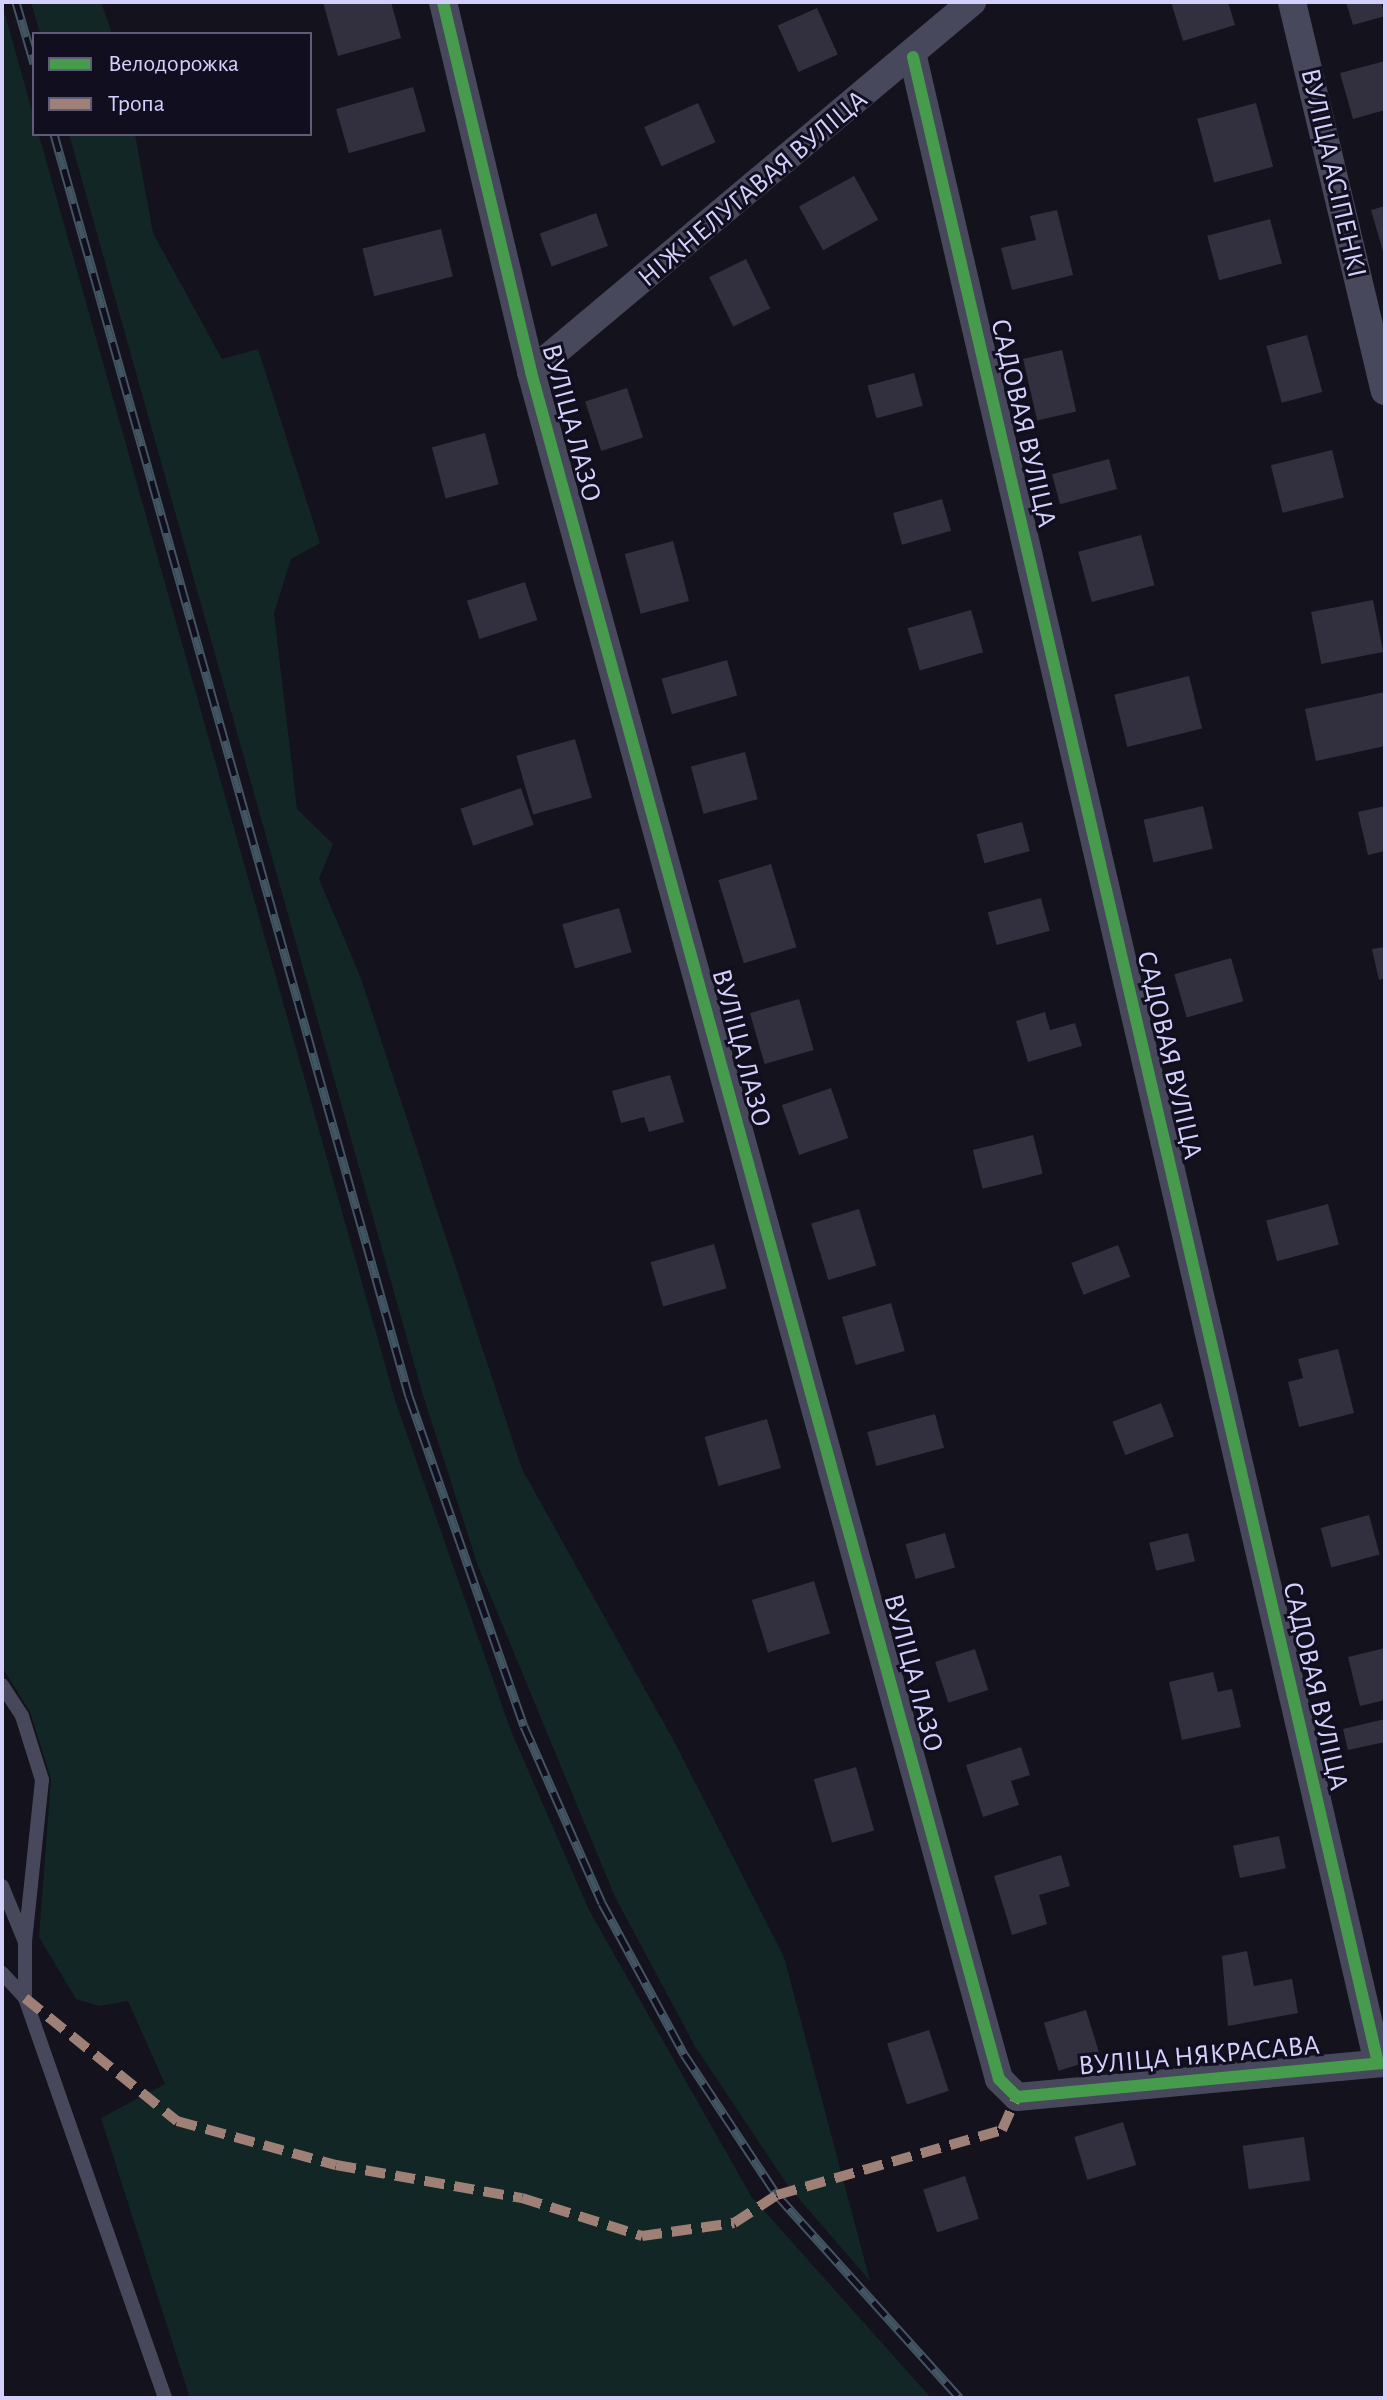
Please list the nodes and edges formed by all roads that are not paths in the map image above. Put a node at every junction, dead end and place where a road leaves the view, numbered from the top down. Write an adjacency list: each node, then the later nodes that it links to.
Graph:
1 (443, 2): 5 (street, ВУЛІЦА ЛАЗО)
2 (972, 2): 4 (street, НІЖНЕЛУГАВАЯ ВУЛІЦА)
3 (1292, 2): 6 (street, ВУЛІЦА АСІПЕНКІ)
4 (913, 57): 5 (street, НІЖНЕЛУГАВАЯ ВУЛІЦА); 12 (street, САДОВАЯ ВУЛІЦА)
5 (531, 372): 13 (street, ВУЛІЦА ЛАЗО)
6 (1385, 391)
7 (2, 1685): 9 (lane)
8 (2, 1886): 9 (lane)
9 (25, 1942): 11 (lane)
10 (2, 1973): 11 (lane)
11 (25, 1998): 14 (lane)
12 (1382, 2063): 13 (street, ВУЛІЦА НЯКРАСАВА)
13 (1017, 2097)
14 (165, 2398)

